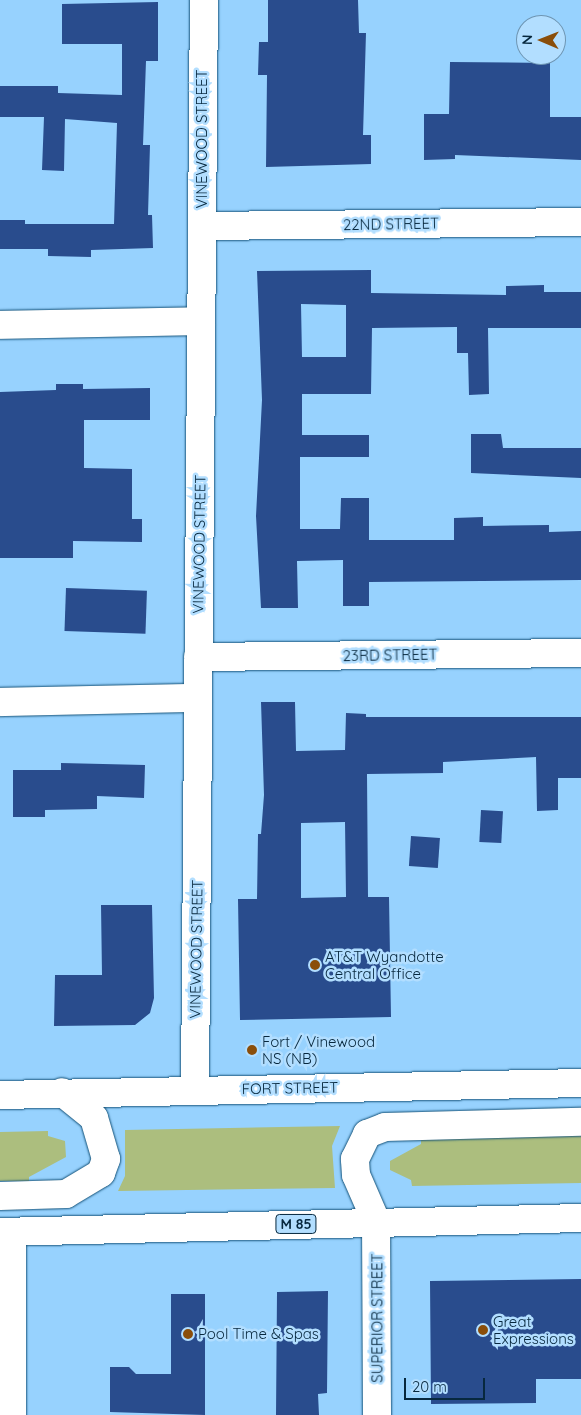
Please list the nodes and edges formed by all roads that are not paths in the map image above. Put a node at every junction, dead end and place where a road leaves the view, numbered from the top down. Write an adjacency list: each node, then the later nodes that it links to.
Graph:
1 (204, 0): 3 (street, VINEWOOD STREET)
2 (581, 222): 3 (street, 22ND STREET)
3 (202, 226): 4 (street, VINEWOOD STREET)
4 (201, 321): 5 (street); 7 (street, VINEWOOD STREET)
5 (0, 325)
6 (581, 653): 7 (street, 23RD STREET)
7 (198, 657): 8 (street, VINEWOOD STREET)
8 (198, 698): 9 (street); 11 (street, VINEWOOD STREET)
9 (0, 702)
10 (581, 1083): 11 (street, FORT STREET)
11 (195, 1089): 12 (street, FORT STREET)
12 (62, 1092): 13 (street, FORT STREET); 15 (street)
13 (0, 1095)
14 (581, 1122): 17 (street)
15 (0, 1196)
16 (581, 1218): 17 (street, M 85)
17 (376, 1222): 18 (street, M 85); 20 (street, SUPERIOR STREET)
18 (6, 1232): 19 (street)
19 (12, 1415)
20 (377, 1415)

